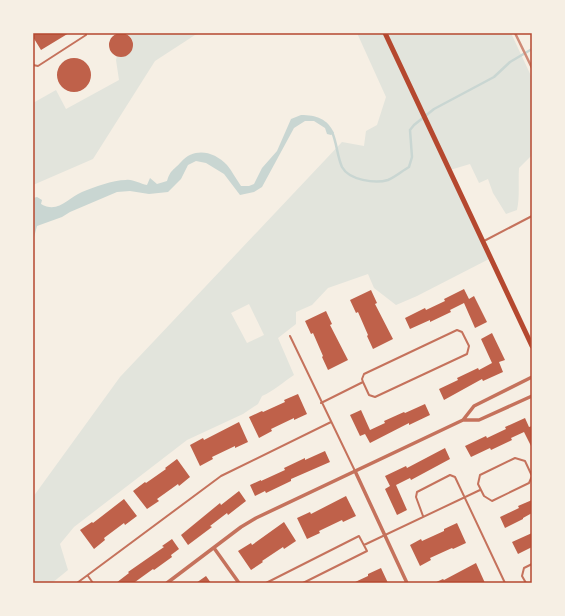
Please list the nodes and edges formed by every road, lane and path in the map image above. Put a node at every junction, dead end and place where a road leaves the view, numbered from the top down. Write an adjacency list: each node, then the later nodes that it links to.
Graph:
1 (86, 33): 3 (lane)
2 (385, 33): 5 (main road)
3 (33, 65)
4 (532, 216): 5 (lane)
5 (483, 242): 7 (main road)
6 (290, 336): 11 (lane)
7 (532, 345)
8 (532, 378): 12 (street)
9 (363, 382): 9 (lane); 11 (lane)
10 (532, 396): 12 (street)
11 (322, 403): 13 (lane)
12 (463, 420): 14 (street)
13 (331, 422): 14 (lane); 22 (lane)
14 (355, 471): 18 (street); 20 (street)
15 (480, 490): 15 (lane); 16 (lane)
16 (465, 497): 17 (lane); 17 (lane); 30 (lane)
17 (423, 516): 18 (lane)
18 (384, 535): 19 (lane); 29 (street)
19 (363, 545): 27 (lane); 28 (lane)
20 (214, 548): 25 (street); 26 (street)
21 (532, 564): 31 (lane)
22 (88, 575): 23 (lane); 24 (lane)
23 (77, 583)
24 (93, 583)
25 (167, 583)
26 (239, 583)
27 (266, 583)
28 (303, 583)
29 (407, 583)
30 (505, 583)
31 (526, 583)

